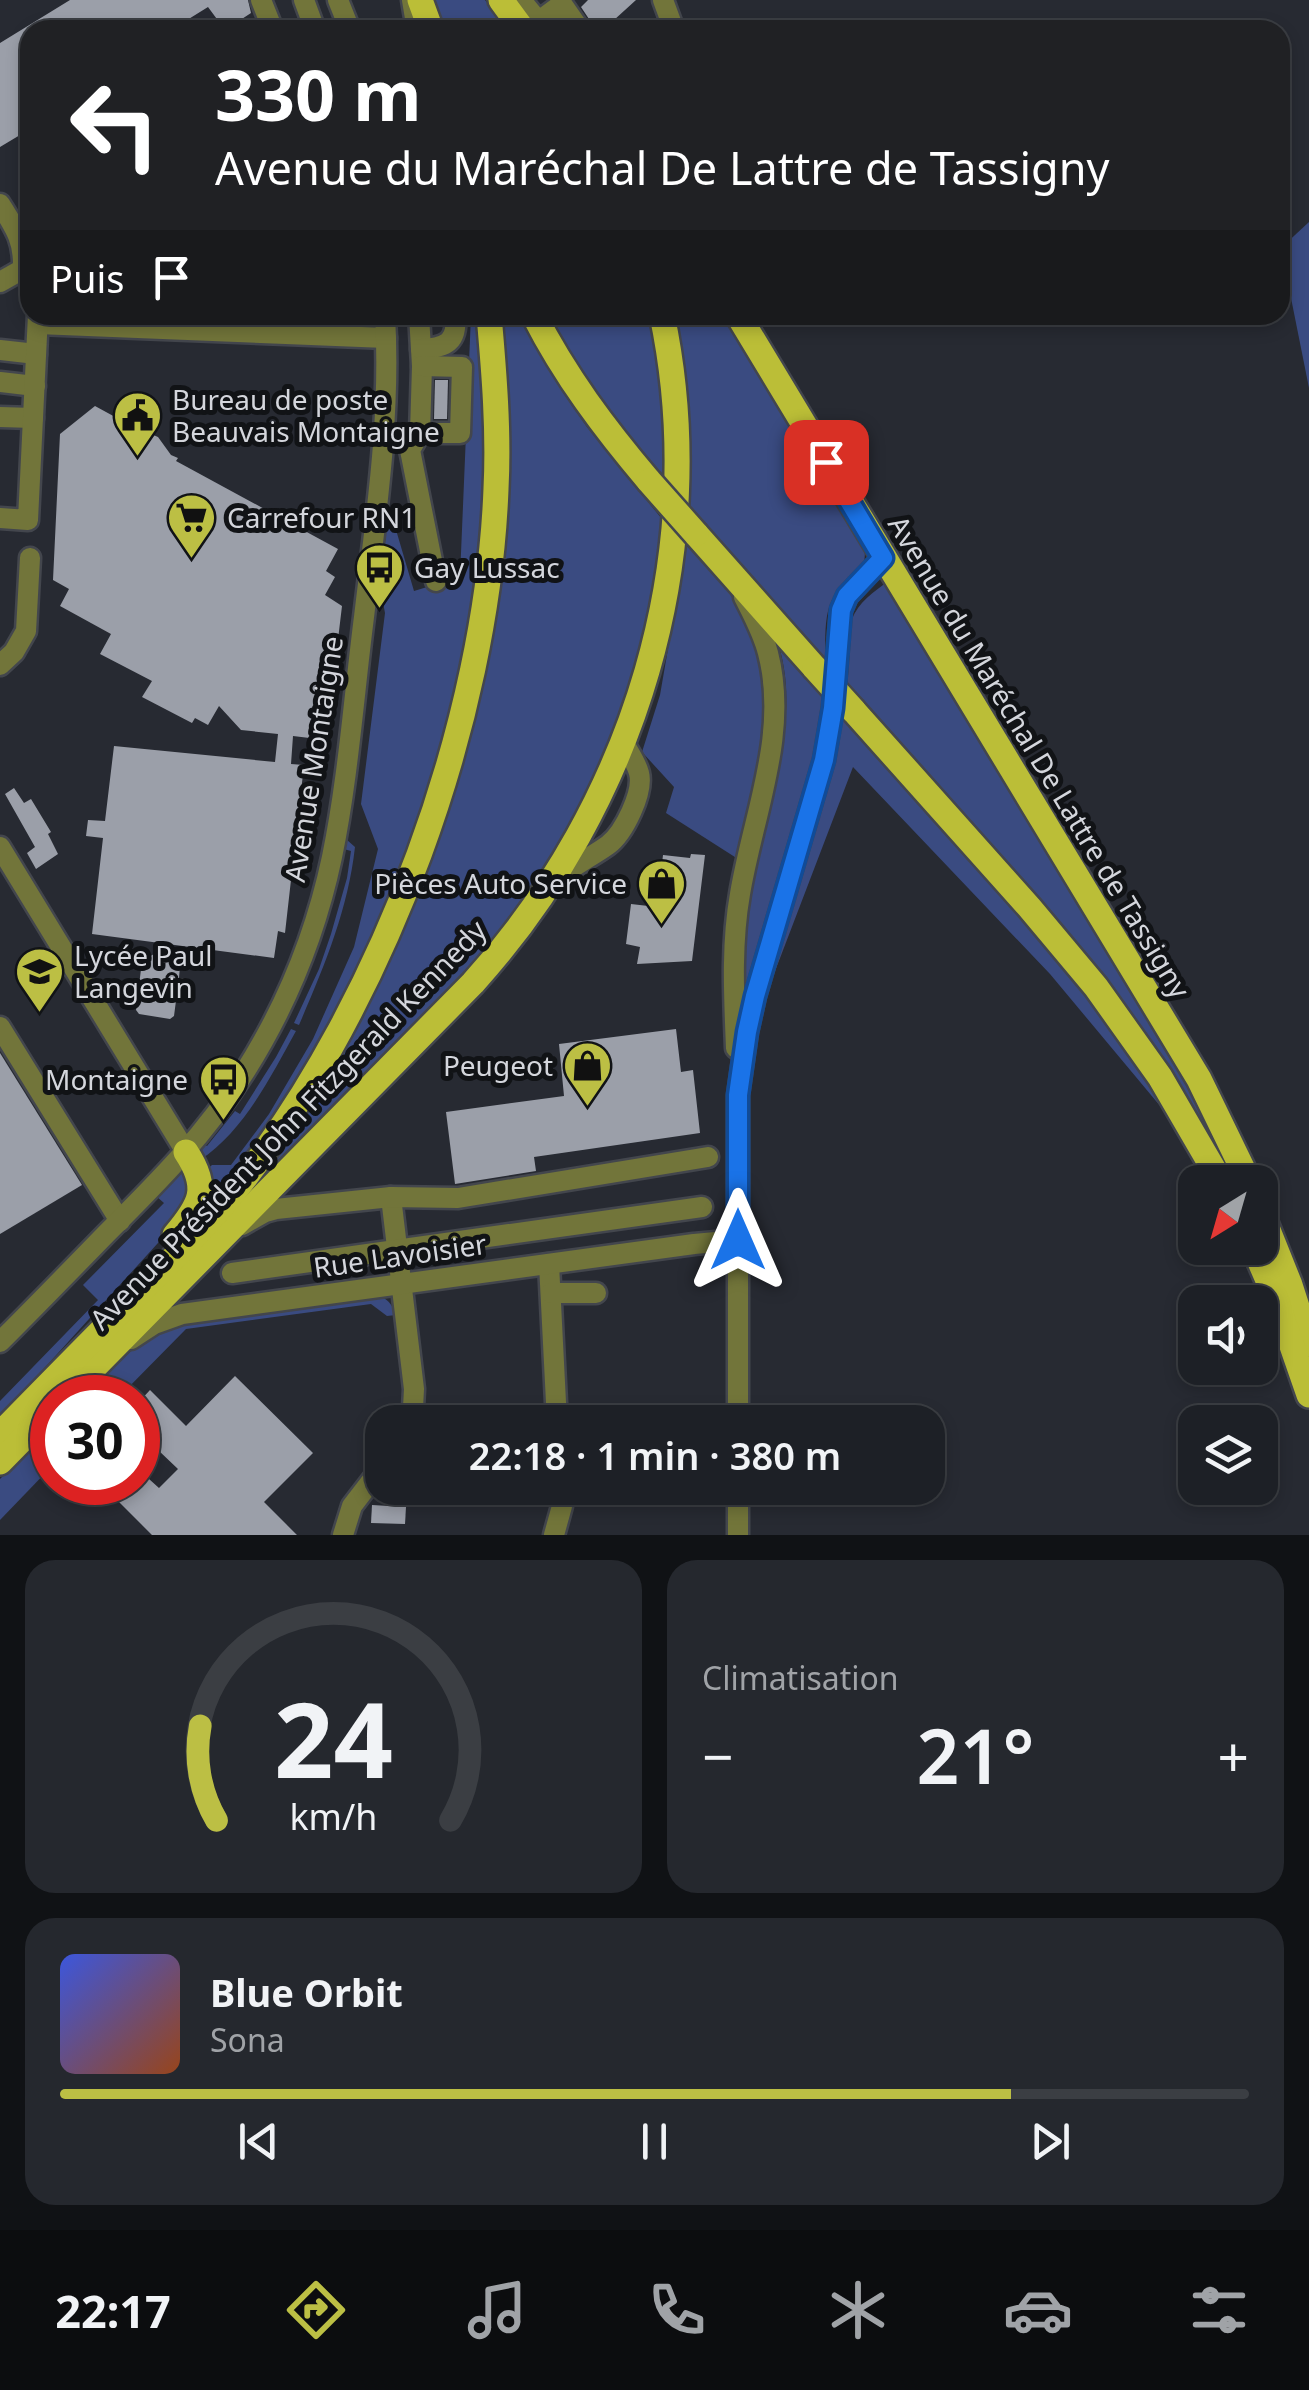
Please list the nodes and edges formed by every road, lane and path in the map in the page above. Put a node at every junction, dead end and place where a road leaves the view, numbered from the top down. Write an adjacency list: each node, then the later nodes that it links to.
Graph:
1 (524, 18): 2 (street)
2 (573, 20)
3 (0, 204): 4 (street)
4 (20, 239)
5 (38, 325): 17 (street)
6 (299, 325): 14 (street)
7 (385, 325): 15 (street, Avenue Montaigne)
8 (419, 325): 18 (street)
9 (456, 325): 18 (street)
10 (489, 325): 59 (main road, Avenue Président John Fitzgerald Kennedy)
11 (539, 325): 29 (main road, bridge)
12 (664, 325): 32 (main road, Avenue Président John Fitzgerald Kennedy)
13 (744, 325): 28 (main road, Avenue du Maréchal De Lattre de Tassigny)
14 (343, 326): 15 (street)
15 (386, 338): 24 (street, Avenue Montaigne)
16 (0, 350): 17 (street)
17 (36, 354): 20 (street)
18 (422, 358): 23 (street); 23 (street)
19 (0, 382): 20 (street)
20 (35, 386): 22 (street)
21 (0, 417): 22 (street)
22 (33, 418): 26 (street)
23 (415, 441): 24 (street); 25 (street); 30 (street)
24 (384, 447): 25 (street, Avenue Montaigne)
25 (380, 482): 37 (street, Avenue Montaigne)
26 (0, 518)
27 (30, 558): 31 (street)
28 (883, 558): 36 (street); 40 (main road, Avenue du Maréchal De Lattre de Tassigny)
29 (732, 574): 36 (street); 39 (main road, bridge)
30 (436, 581)
31 (0, 665)
32 (624, 743): 34 (main road, Avenue Président John Fitzgerald Kennedy); 34 (street)
33 (0, 848): 37 (street)
34 (544, 895): 45 (main road, Avenue Président John Fitzgerald Kennedy)
35 (0, 1028): 44 (street)
36 (738, 1095): 46 (street)
37 (186, 1152): 44 (street, Avenue Montaigne); 58 (main road)
38 (708, 1157): 41 (street)
39 (1211, 1165)
40 (1240, 1165)
41 (391, 1197): 45 (street); 47 (street)
42 (702, 1206): 43 (street)
43 (612, 1219): 47 (street); 48 (street)
44 (120, 1220): 56 (street, Avenue Montaigne)
45 (224, 1237): 60 (main road, Avenue Président John Fitzgerald Kennedy)
46 (738, 1240): 48 (street, Rue Lavoisier); 64 (street)
47 (396, 1249): 52 (street); 53 (street)
48 (616, 1254): 50 (street, Rue Lavoisier)
49 (1278, 1256): 57 (main road)
50 (549, 1264): 53 (street, Rue Lavoisier); 54 (street)
51 (1261, 1265): 61 (main road)
52 (232, 1273)
53 (400, 1284): 60 (street, Rue Lavoisier); 62 (street)
54 (551, 1292): 55 (street); 63 (street)
55 (596, 1293)
56 (0, 1342)
57 (1309, 1344)
58 (64, 1375)
59 (74, 1375)
60 (86, 1375)
61 (1309, 1394)
62 (413, 1405)
63 (556, 1405)
64 (738, 1405)
65 (30, 1414): 67 (main road, Avenue Président John Fitzgerald Kennedy)
66 (30, 1426): 68 (main road, Avenue Président John Fitzgerald Kennedy)
67 (0, 1434)
68 (0, 1462)
69 (365, 1489): 72 (street)
70 (562, 1505): 73 (street)
71 (738, 1505): 74 (street)
72 (342, 1535)
73 (554, 1535)
74 (738, 1535)

